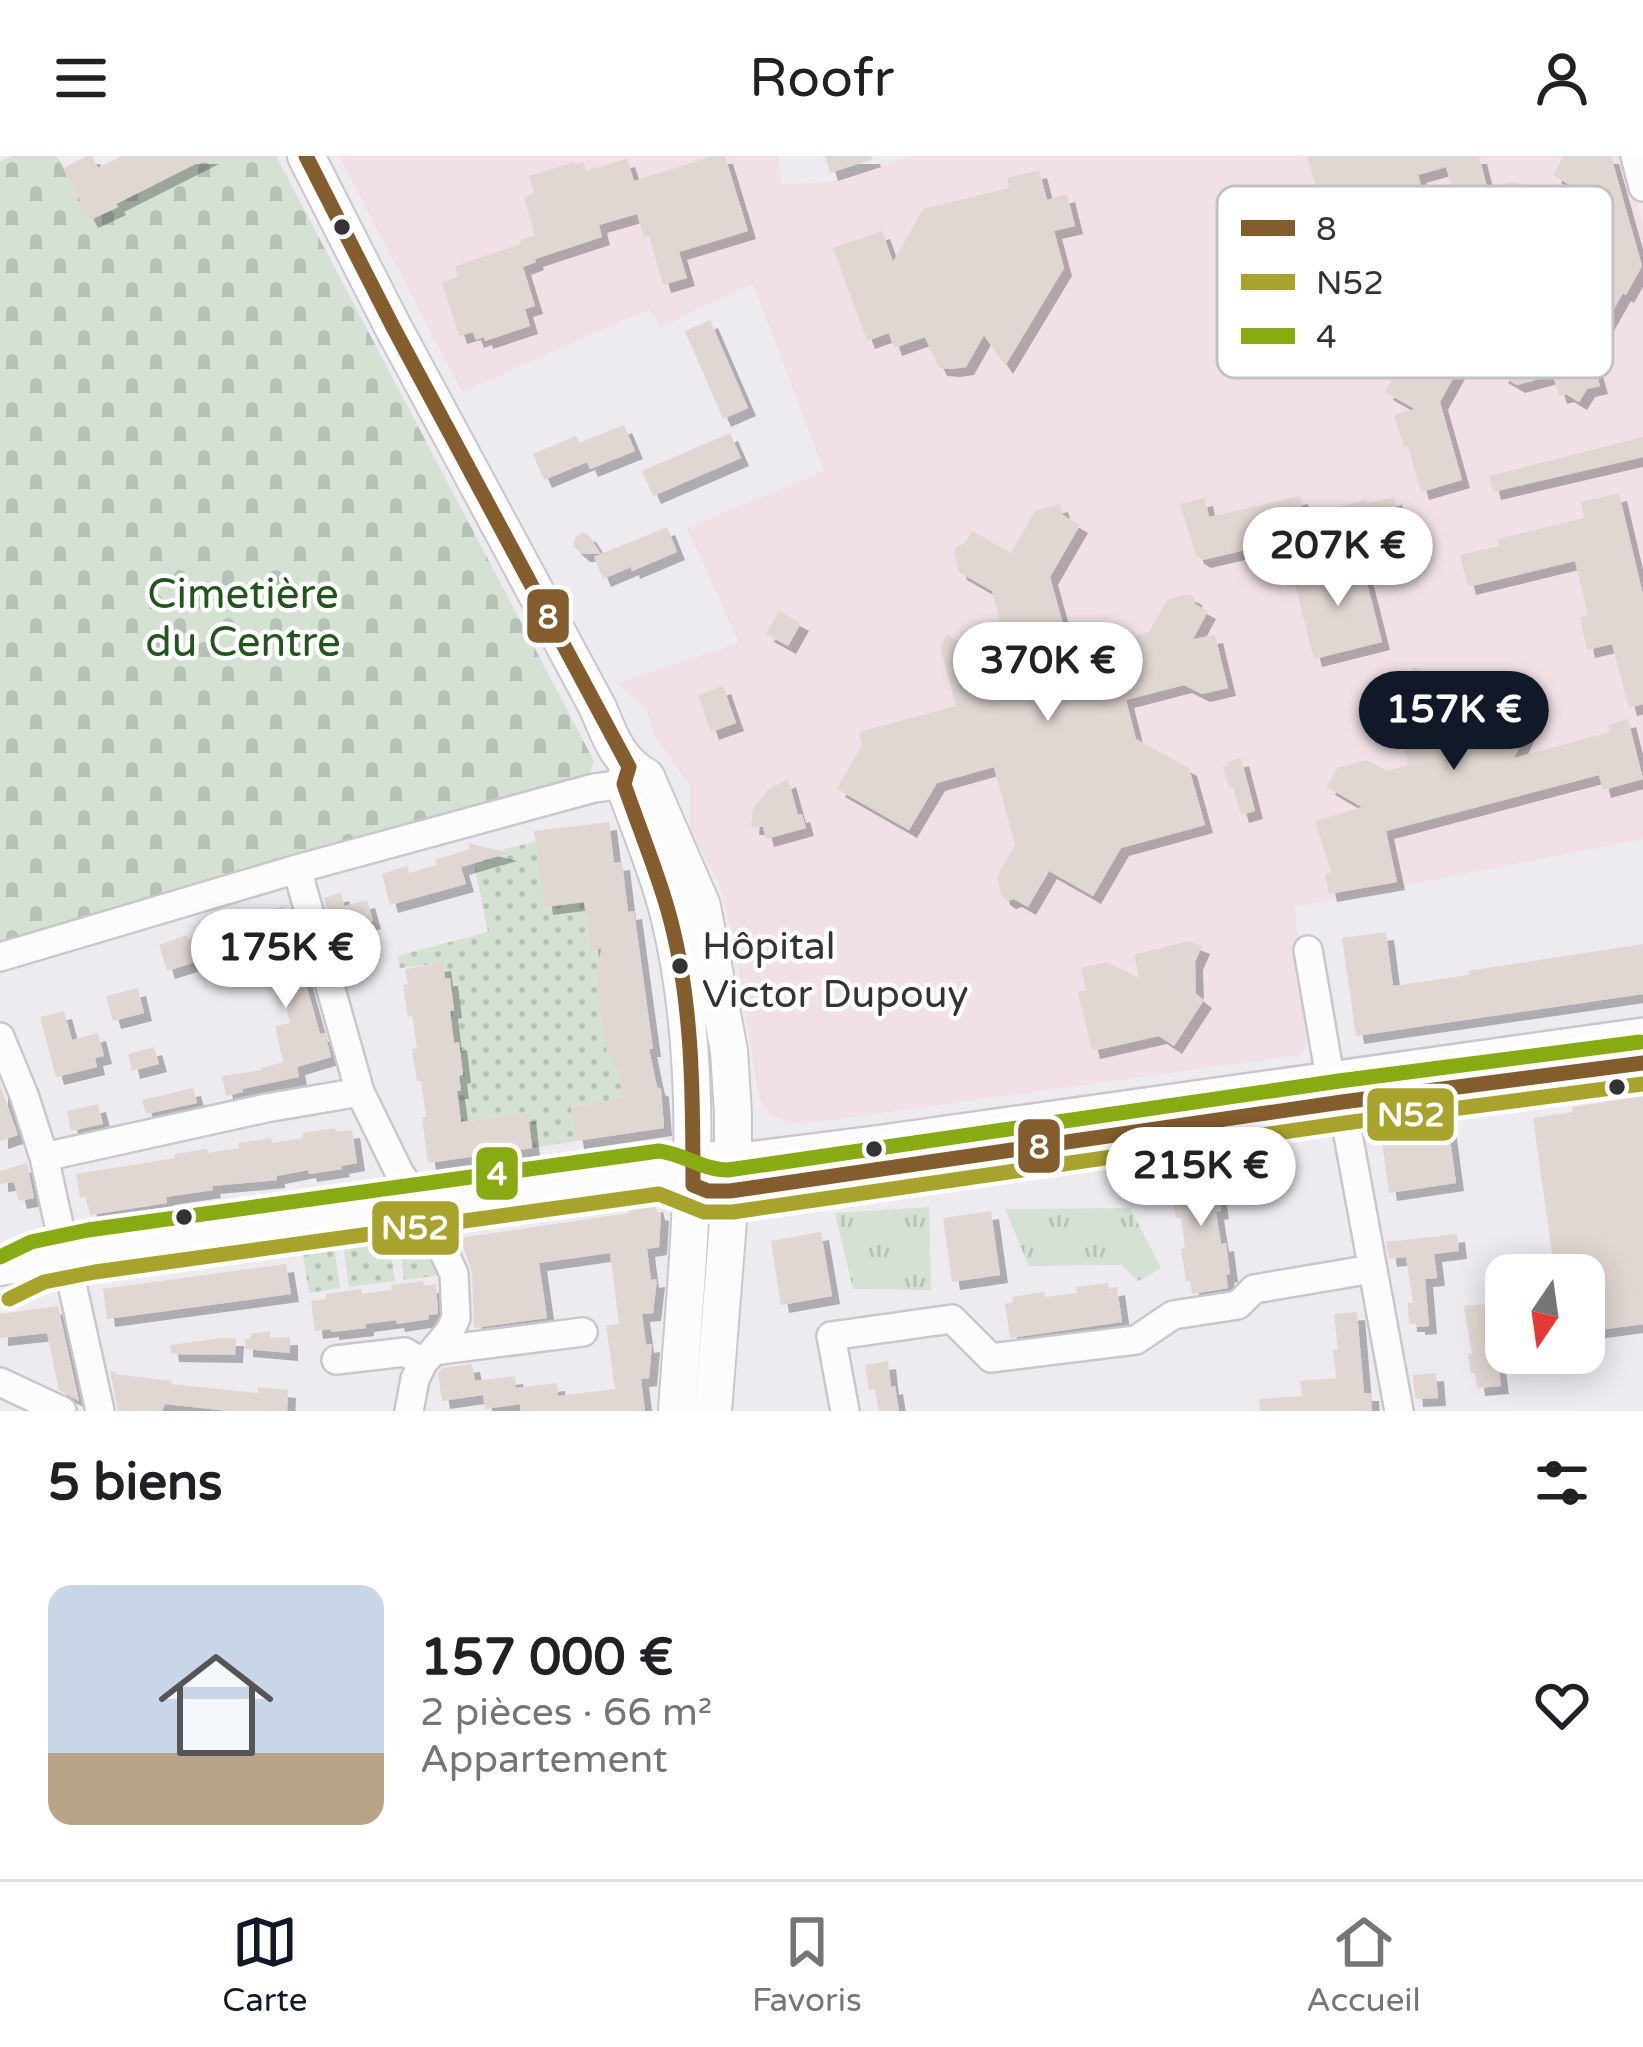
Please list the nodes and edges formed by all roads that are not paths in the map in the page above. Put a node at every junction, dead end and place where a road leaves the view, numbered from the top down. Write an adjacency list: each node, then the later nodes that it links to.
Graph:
1 (306, 156): 4 (main road)
2 (1635, 156): 3 (street)
3 (1643, 188)
4 (626, 776): 5 (street); 6 (main road)
5 (297, 868): 8 (street); 13 (street)
6 (685, 908): 15 (main road); 16 (main road)
7 (1309, 950): 12 (street)
8 (0, 957)
9 (1643, 1032): 12 (street)
10 (0, 1037): 14 (street)
11 (1643, 1063): 12 (street)
12 (1336, 1089): 15 (street); 20 (street)
13 (360, 1093): 14 (street); 17 (street)
14 (44, 1157): 18 (street)
15 (731, 1174): 16 (main road); 30 (main road)
16 (685, 1183): 17 (main road); 29 (main road)
17 (420, 1204): 18 (main road); 23 (street)
18 (52, 1259): 19 (main road); 21 (main road); 28 (street)
19 (0, 1267)
20 (1372, 1269): 31 (street); 32 (street)
21 (0, 1280)
22 (584, 1332): 23 (street)
23 (428, 1357): 24 (street); 26 (street)
24 (336, 1360)
25 (0, 1382): 27 (street)
26 (412, 1410)
27 (62, 1411)
28 (100, 1411)
29 (677, 1411)
30 (712, 1411)
31 (844, 1411)
32 (1399, 1411)

